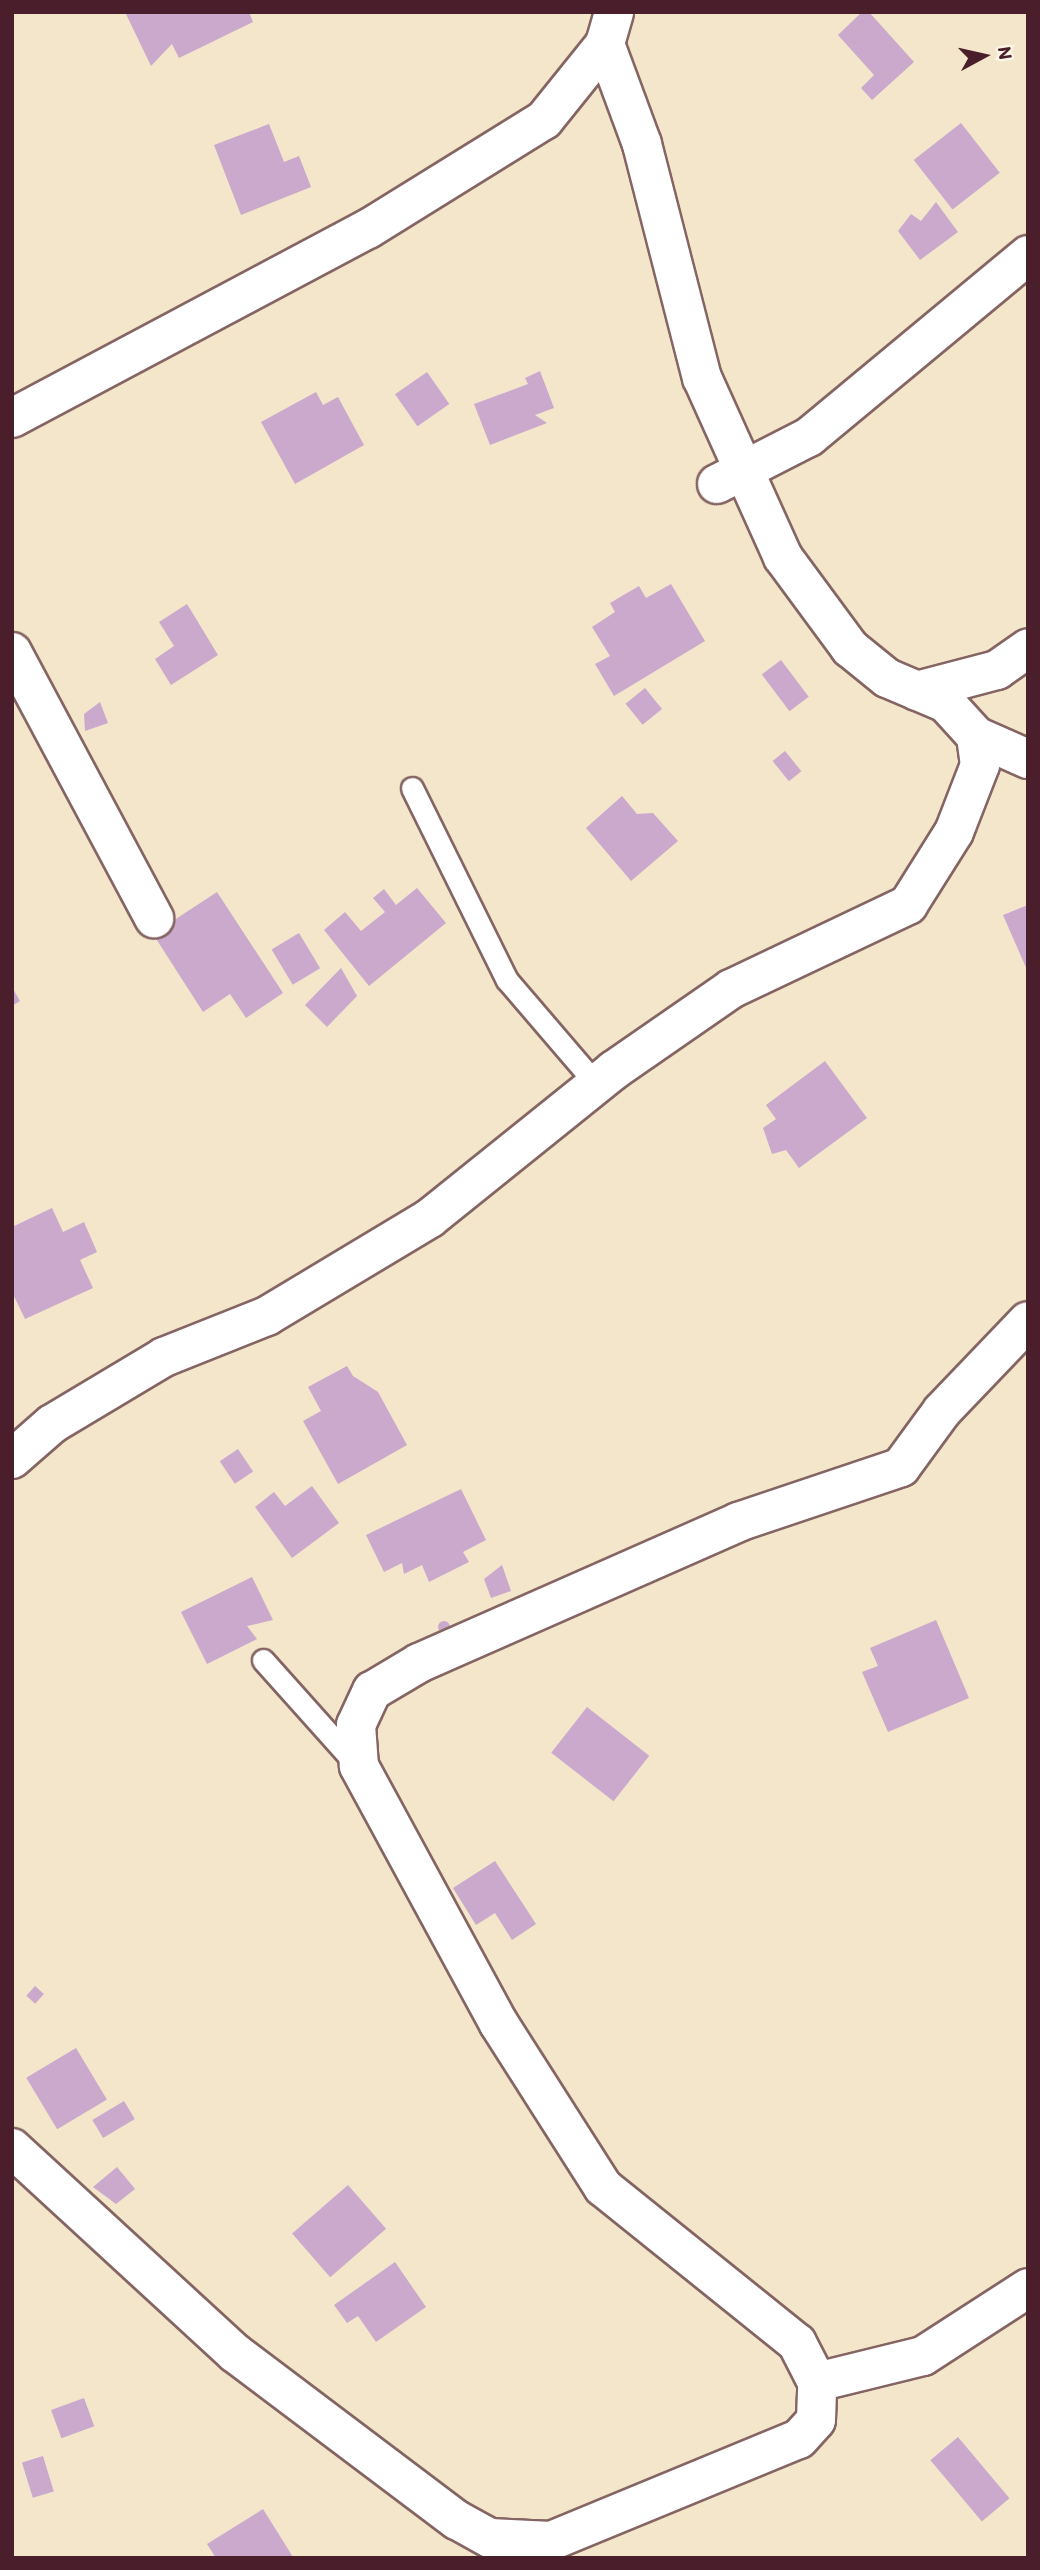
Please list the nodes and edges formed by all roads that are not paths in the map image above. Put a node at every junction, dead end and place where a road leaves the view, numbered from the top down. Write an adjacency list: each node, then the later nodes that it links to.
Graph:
1 (609, 28): 3 (street); 4 (street)
2 (1028, 255): 4 (street)
3 (12, 418)
4 (730, 477): 7 (street)
5 (1028, 648): 7 (street)
6 (12, 652): 11 (street)
7 (917, 691): 8 (street)
8 (976, 736): 9 (street); 12 (street)
9 (1028, 759)
10 (412, 788): 12 (lane)
11 (154, 918)
12 (596, 1084): 14 (street)
13 (1028, 1321): 16 (street)
14 (12, 1459)
15 (263, 1660): 16 (lane)
16 (359, 1766): 19 (street)
17 (12, 2148): 20 (street)
18 (1028, 2288): 19 (street)
19 (817, 2382): 20 (street)
20 (504, 2548)

